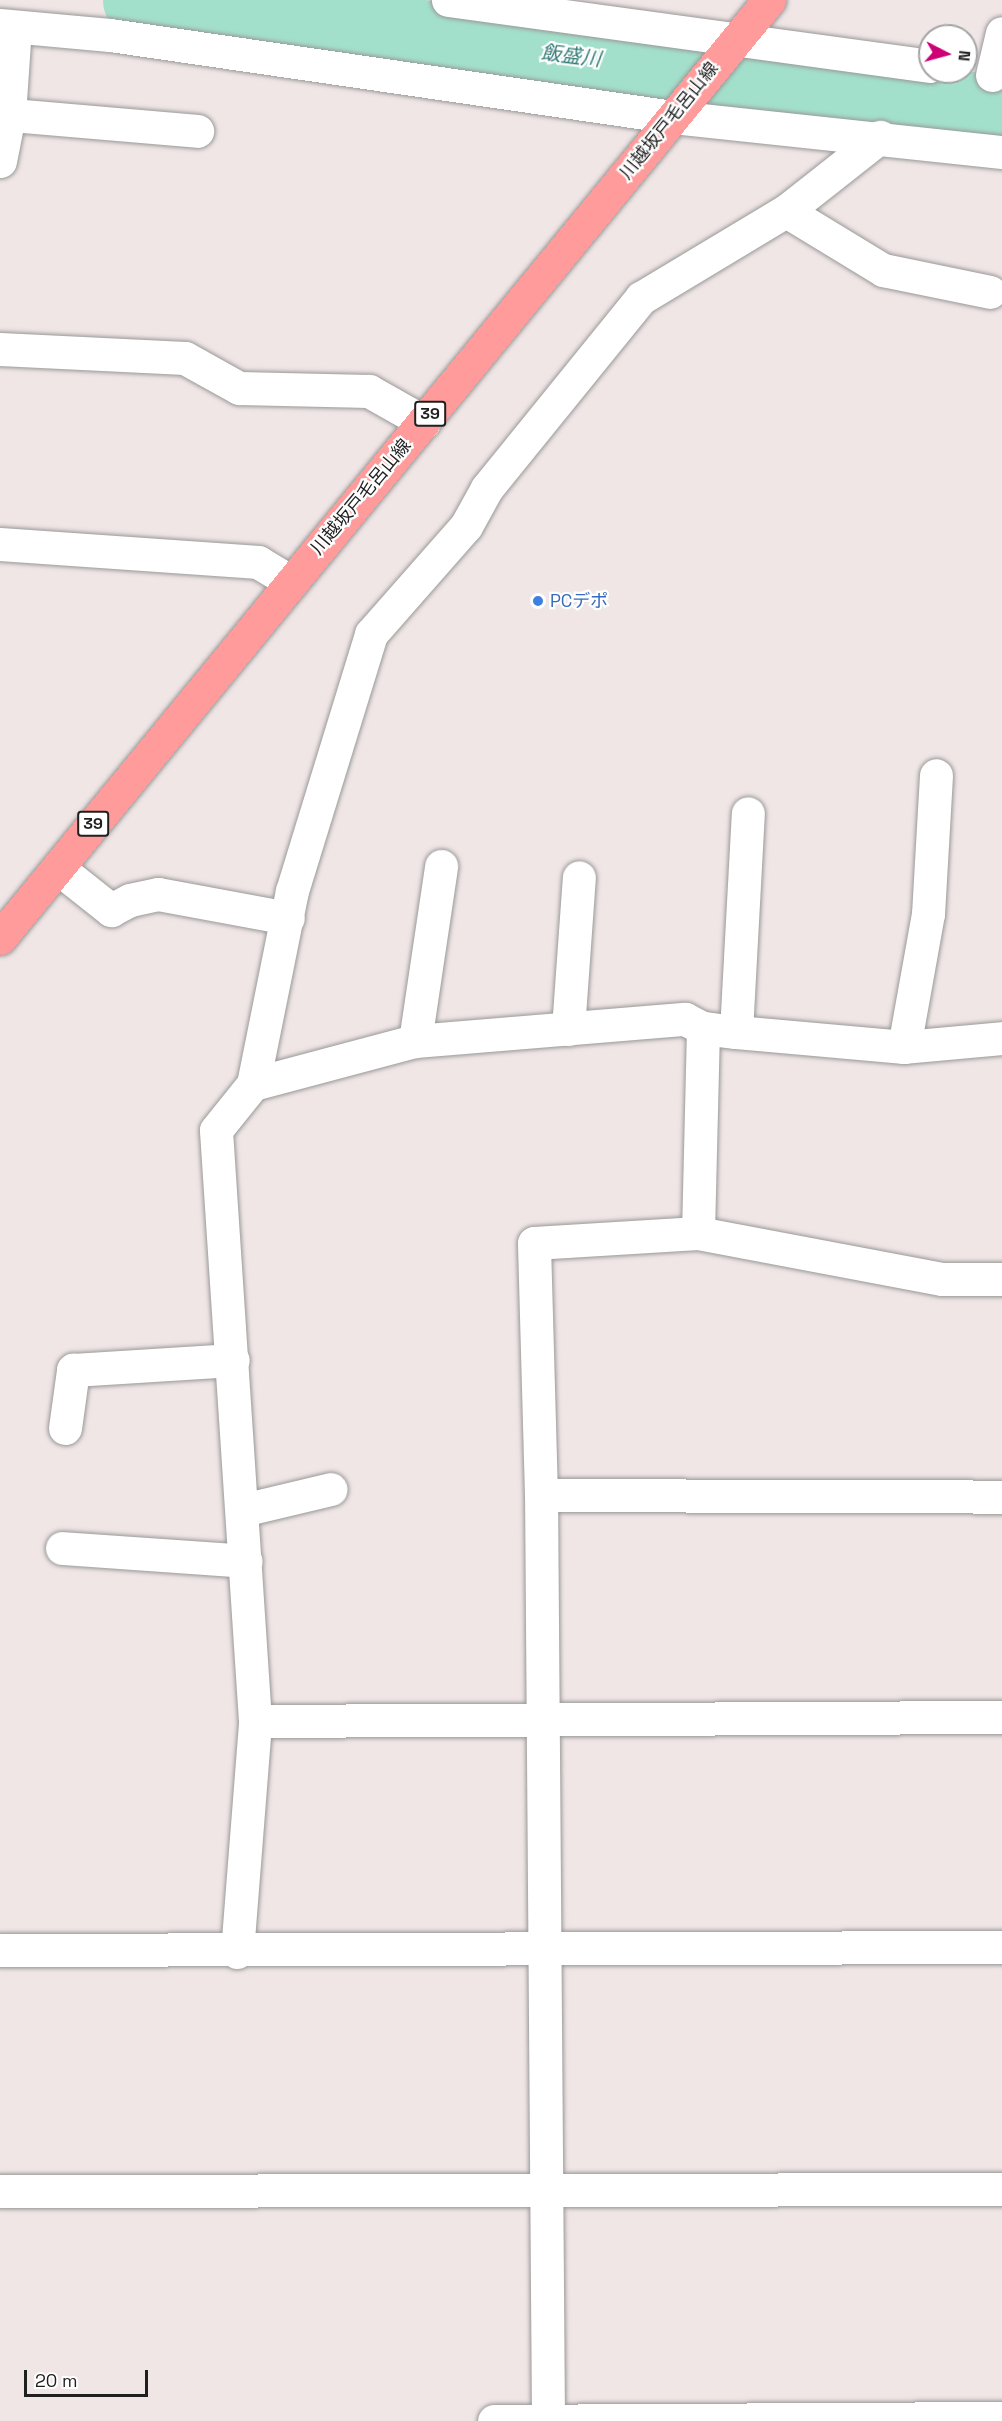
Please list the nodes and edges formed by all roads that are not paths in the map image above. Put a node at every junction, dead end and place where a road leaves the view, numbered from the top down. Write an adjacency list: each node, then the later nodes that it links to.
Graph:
1 (448, 0): 5 (street)
2 (769, 0): 5 (main road, 川越坂戸毛呂山線 / 39)
3 (8, 26): 8 (street); 9 (street)
4 (1002, 33): 7 (street)
5 (738, 37): 6 (street); 9 (main road, 川越坂戸毛呂山線 / 39)
6 (918, 64)
7 (987, 74)
8 (4, 115): 10 (street); 13 (street)
9 (673, 117): 11 (street); 17 (main road, 川越坂戸毛呂山線 / 39)
10 (197, 131)
11 (880, 137): 12 (street); 14 (street)
12 (1002, 152)
13 (0, 160)
14 (786, 211): 15 (street); 25 (street)
15 (990, 292)
16 (0, 349): 17 (street)
17 (424, 422): 19 (main road, 川越坂戸毛呂山線 / 39)
18 (0, 544): 19 (street)
19 (291, 582): 23 (main road, 川越坂戸毛呂山線 / 39)
20 (936, 775): 32 (street)
21 (748, 813): 29 (street)
22 (441, 866): 31 (street)
23 (58, 868): 25 (street); 26 (main road, 川越坂戸毛呂山線 / 39)
24 (579, 877): 28 (street)
25 (288, 918): 33 (street)
26 (0, 938)
27 (703, 1028): 28 (street); 29 (street); 34 (street)
28 (568, 1029): 31 (street)
29 (736, 1032): 32 (street)
30 (1002, 1038): 32 (street)
31 (415, 1041): 33 (street)
32 (904, 1047)
33 (253, 1084): 36 (street)
34 (698, 1233): 35 (street); 39 (street)
35 (1002, 1279)
36 (233, 1360): 37 (street); 41 (street)
37 (65, 1428)
38 (331, 1489): 41 (street)
39 (541, 1495): 40 (street); 46 (street)
40 (1002, 1497)
41 (243, 1510): 43 (street)
42 (62, 1548): 43 (street)
43 (246, 1562): 45 (street)
44 (1002, 1717): 46 (street)
45 (255, 1720): 46 (street); 50 (street)
46 (543, 1720): 48 (street)
47 (1002, 1947): 48 (street)
48 (544, 1949): 50 (street); 52 (street)
49 (0, 1950): 50 (street)
50 (237, 1952)
51 (1002, 2188): 52 (street)
52 (546, 2190): 53 (street); 56 (street)
53 (0, 2191)
54 (1002, 2418): 56 (street)
55 (494, 2421): 56 (street)
56 (548, 2421)

